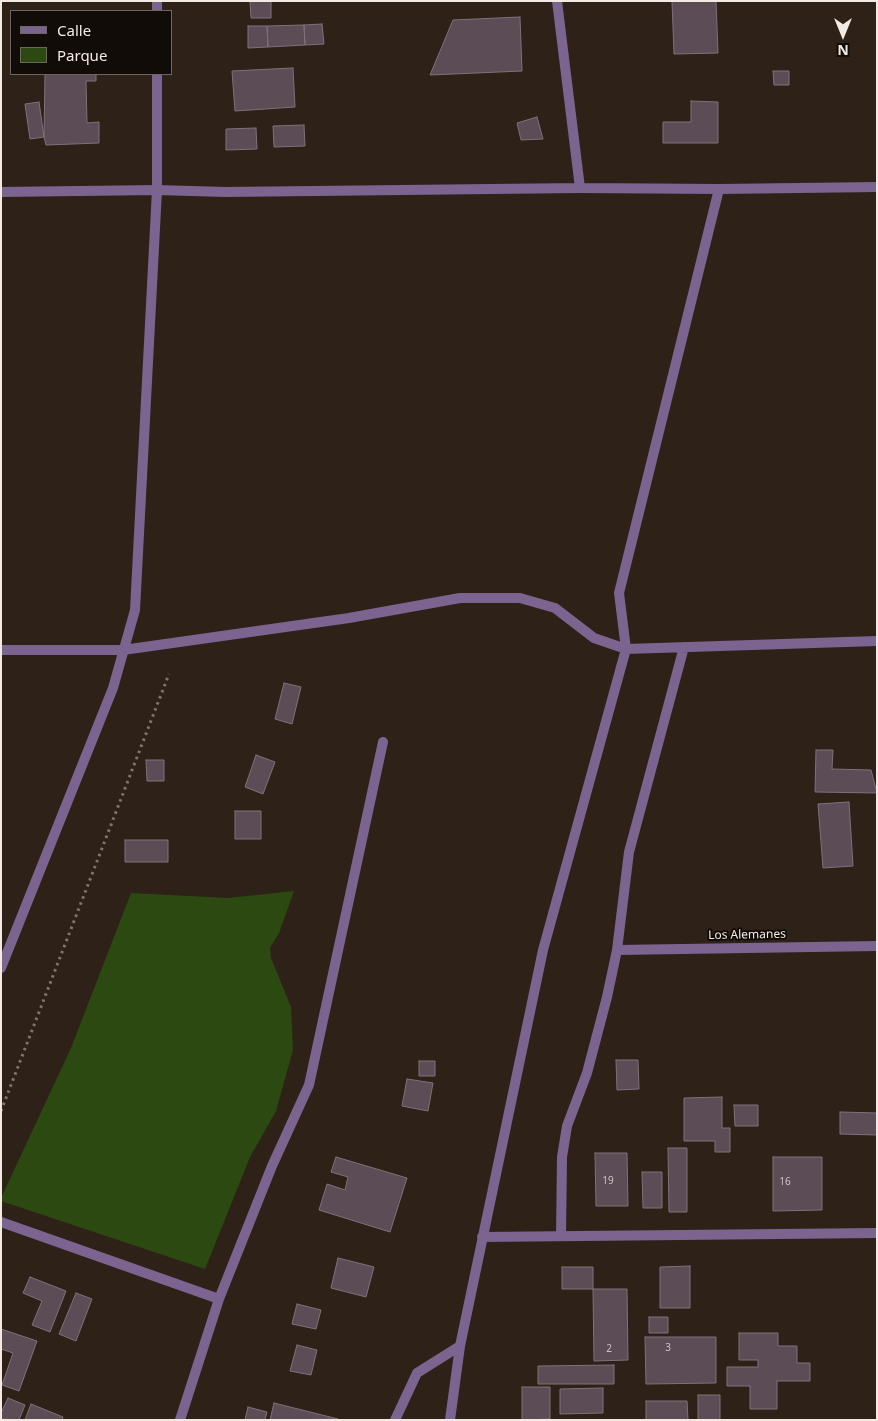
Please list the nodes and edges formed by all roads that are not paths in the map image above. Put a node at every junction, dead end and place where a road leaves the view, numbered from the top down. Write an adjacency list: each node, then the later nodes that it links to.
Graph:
1 (557, 1): 4 (street)
2 (157, 75): 6 (street)
3 (877, 187): 5 (street)
4 (580, 188): 5 (street); 6 (street)
5 (719, 189): 10 (street)
6 (157, 190): 7 (street); 12 (street)
7 (1, 192)
8 (877, 641): 9 (street)
9 (684, 647): 10 (street); 15 (street)
10 (626, 649): 12 (street); 20 (street)
11 (1, 650): 12 (street)
12 (123, 650): 16 (street)
13 (383, 742): 21 (street)
14 (877, 946): 15 (street, Los Alemanes)
15 (617, 950): 19 (street)
16 (1, 968)
17 (1, 1222): 21 (street)
18 (877, 1233): 19 (street)
19 (561, 1236): 20 (street)
20 (482, 1237): 22 (street)
21 (219, 1299): 23 (street)
22 (460, 1346): 24 (street); 25 (street)
23 (180, 1420)
24 (395, 1420)
25 (450, 1420)

